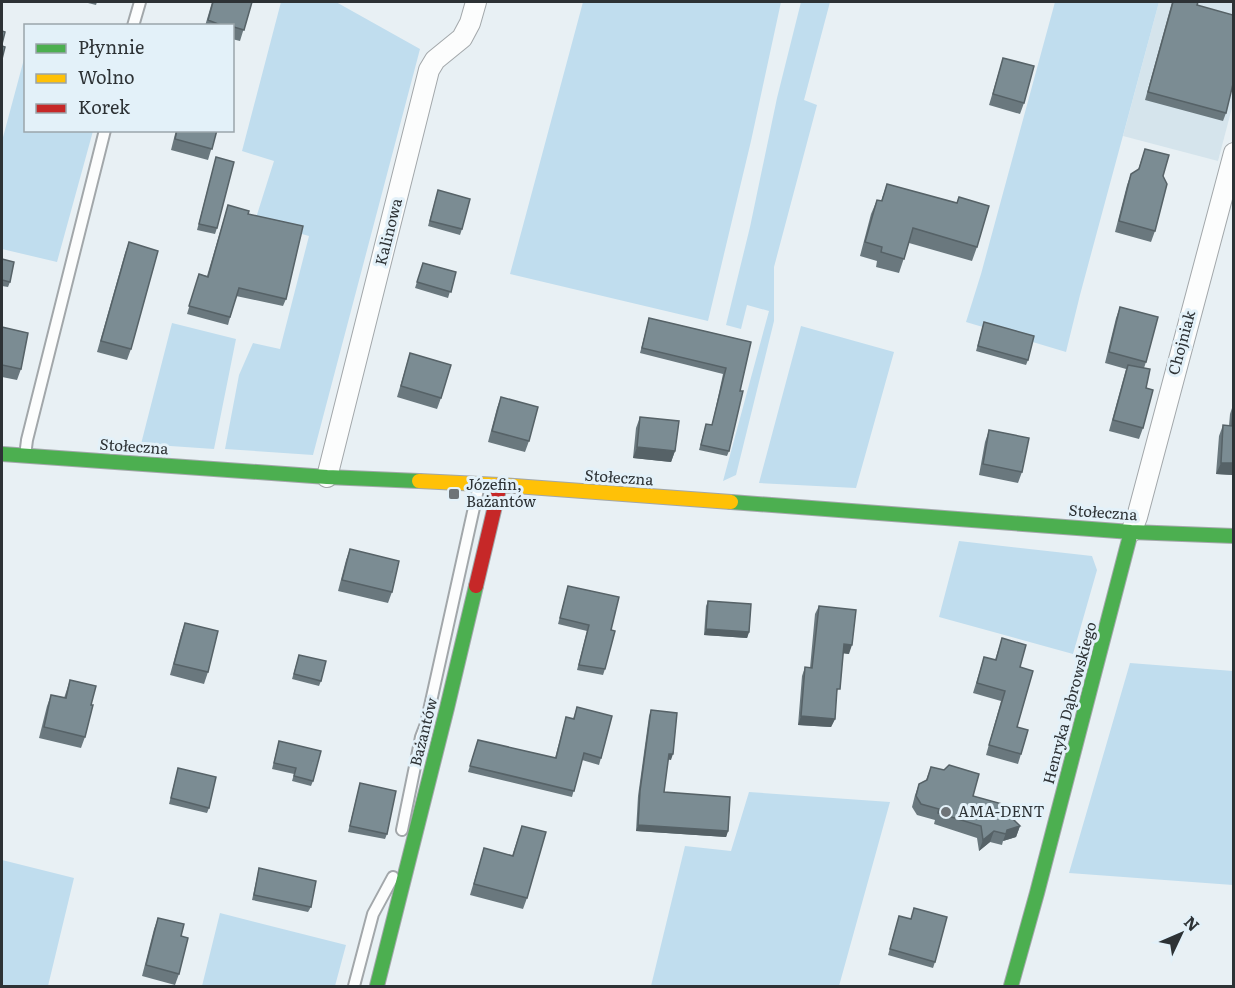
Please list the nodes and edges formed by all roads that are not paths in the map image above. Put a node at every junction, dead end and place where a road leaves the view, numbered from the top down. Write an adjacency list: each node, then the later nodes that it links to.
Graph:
1 (140, 2): 3 (lane)
2 (476, 2): 8 (street, Kalinowa)
3 (134, 24)
4 (104, 132): 7 (lane)
5 (1233, 153): 11 (street, Chojniak)
6 (2, 454): 7 (street, Stołeczna)
7 (25, 456): 8 (street, Stołeczna)
8 (327, 477): 9 (street, Stołeczna)
9 (480, 484): 10 (street, Stołeczna); 13 (lane)
10 (500, 485): 11 (street, Stołeczna); 16 (street, Bażantów)
11 (1131, 532): 12 (street, Stołeczna); 17 (street, Henryka Dąbrowskiego)
12 (1233, 536)
13 (399, 846)
14 (394, 868): 15 (lane)
15 (354, 987)
16 (377, 987)
17 (1011, 987)

